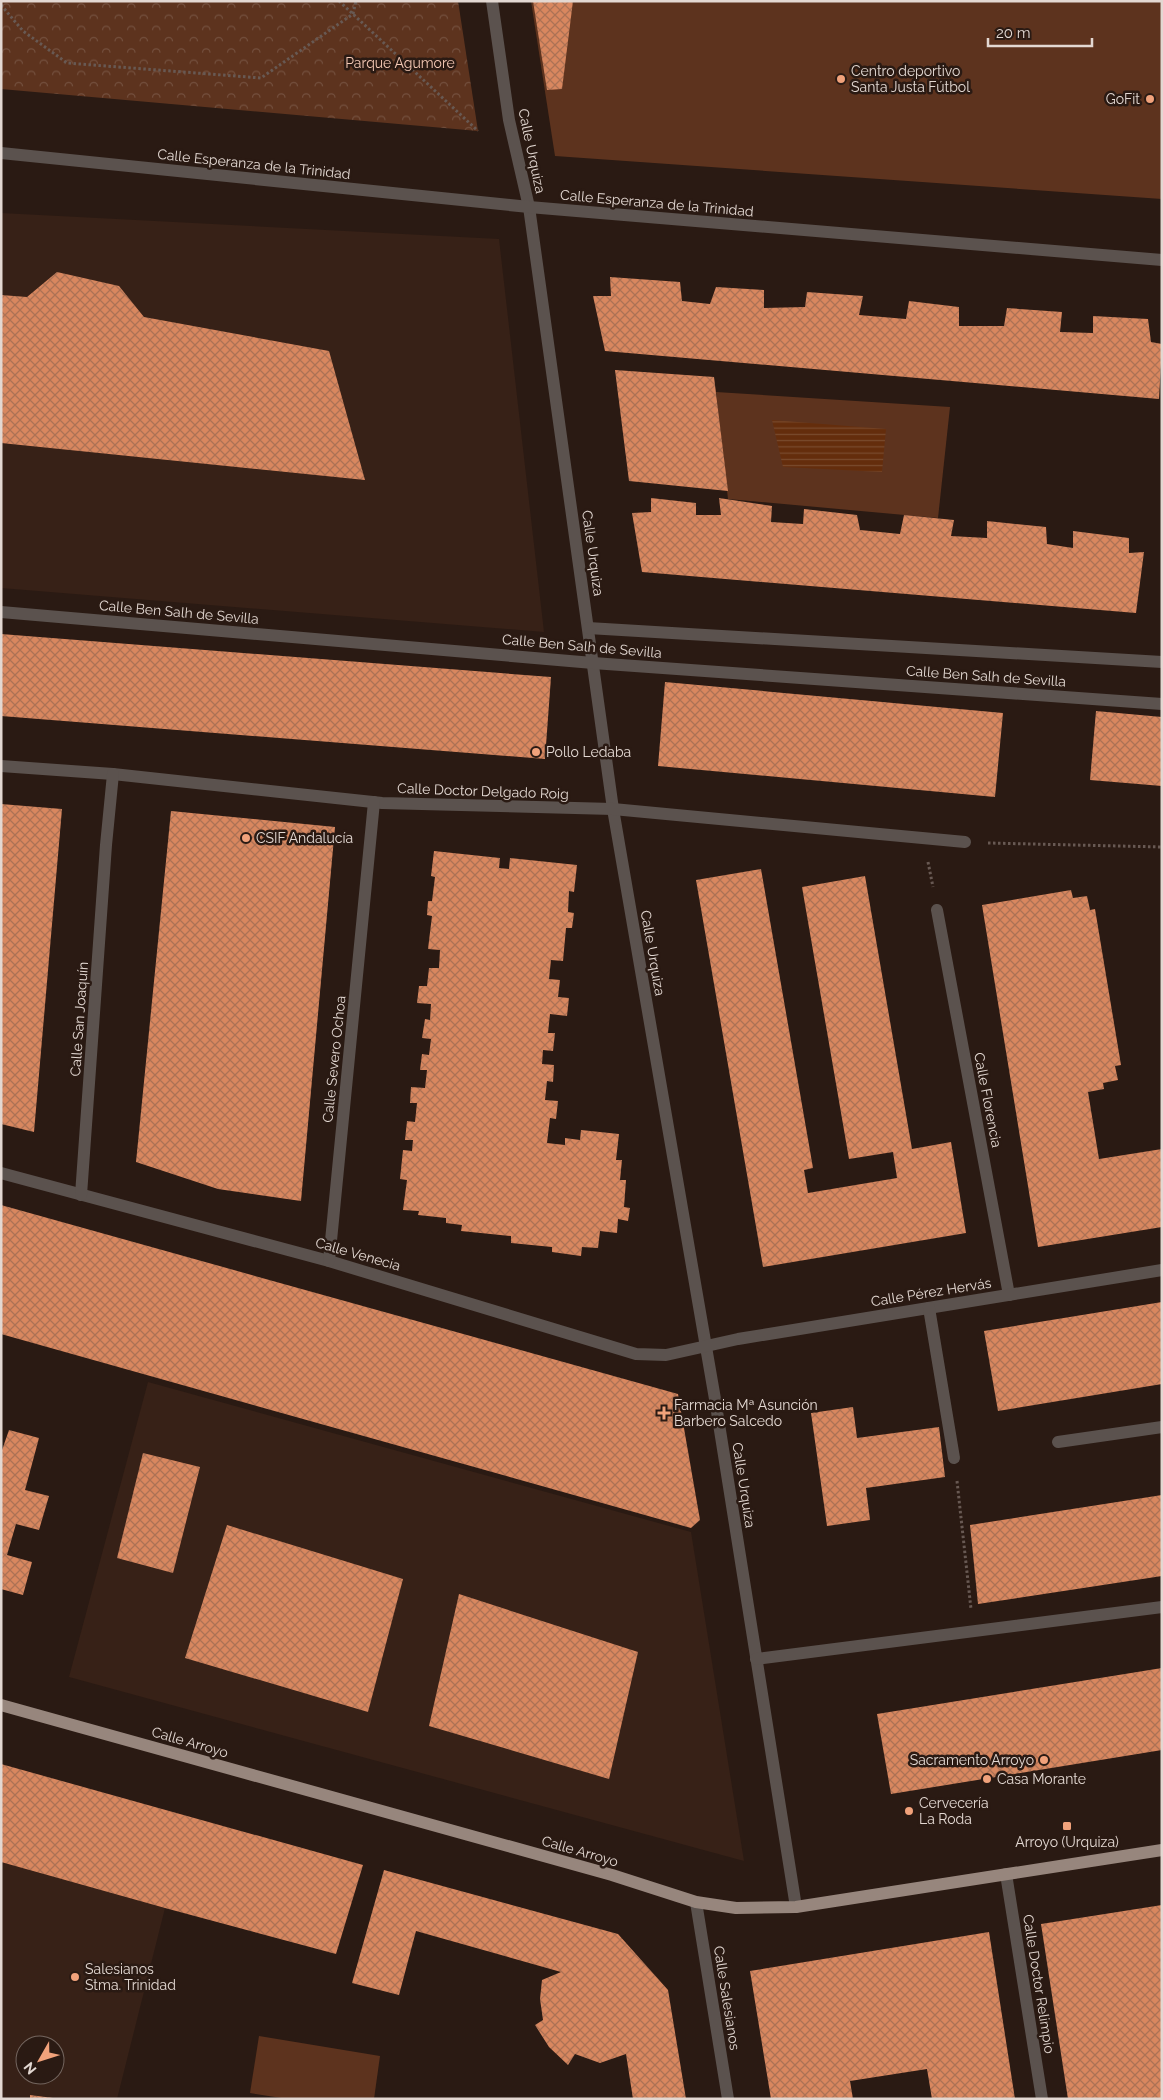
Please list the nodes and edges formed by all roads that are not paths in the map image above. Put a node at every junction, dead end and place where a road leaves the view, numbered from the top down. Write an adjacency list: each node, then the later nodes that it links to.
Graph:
1 (492, 1): 3 (street, Calle Urquiza)
2 (1, 154): 3 (street, Calle Esperanza de la Trinidad)
3 (529, 207): 4 (street, Calle Esperanza de la Trinidad); 6 (street, Calle Urquiza)
4 (1162, 260)
5 (1, 612): 8 (street, Calle Ben Salh de Sevilla)
6 (588, 628): 7 (street); 8 (street, Calle Urquiza)
7 (1162, 662)
8 (593, 663): 9 (street, Calle Ben Salh de Sevilla); 13 (street, Calle Urquiza)
9 (1162, 704)
10 (1, 766): 11 (street, Calle Doctor Delgado Roig)
11 (113, 774): 12 (street, Calle Doctor Delgado Roig); 17 (street, Calle San Joaquín)
12 (374, 802): 13 (street, Calle Doctor Delgado Roig); 18 (street, Calle Severo Ochoa)
13 (613, 809): 14 (street, Calle Doctor Delgado Roig); 22 (street, Calle Urquiza)
14 (965, 842)
15 (937, 910): 20 (street, Calle Florencia)
16 (1, 1173): 17 (street, Calle Venecia)
17 (81, 1195): 18 (street, Calle Venecia)
18 (329, 1261): 22 (street, Calle Venecia)
19 (1162, 1270): 20 (street, Calle Pérez Hervás)
20 (1009, 1295): 21 (street, Calle Pérez Hervás)
21 (929, 1308): 22 (street, Calle Pérez Hervás); 25 (street)
22 (706, 1346): 27 (street, Calle Urquiza)
23 (1162, 1426): 24 (street)
24 (1058, 1442)
25 (954, 1458)
26 (1162, 1607): 27 (street)
27 (756, 1659): 32 (street, Calle Urquiza)
28 (1, 1704): 31 (main road, Calle Arroyo)
29 (1162, 1850): 30 (main road, Calle Arroyo)
30 (1006, 1874): 32 (main road, Calle Arroyo); 34 (street, Calle Doctor Relimpio)
31 (696, 1902): 32 (main road, Calle Arroyo); 33 (street, Calle Salesianos)
32 (796, 1907)
33 (728, 2099)
34 (1042, 2099)

